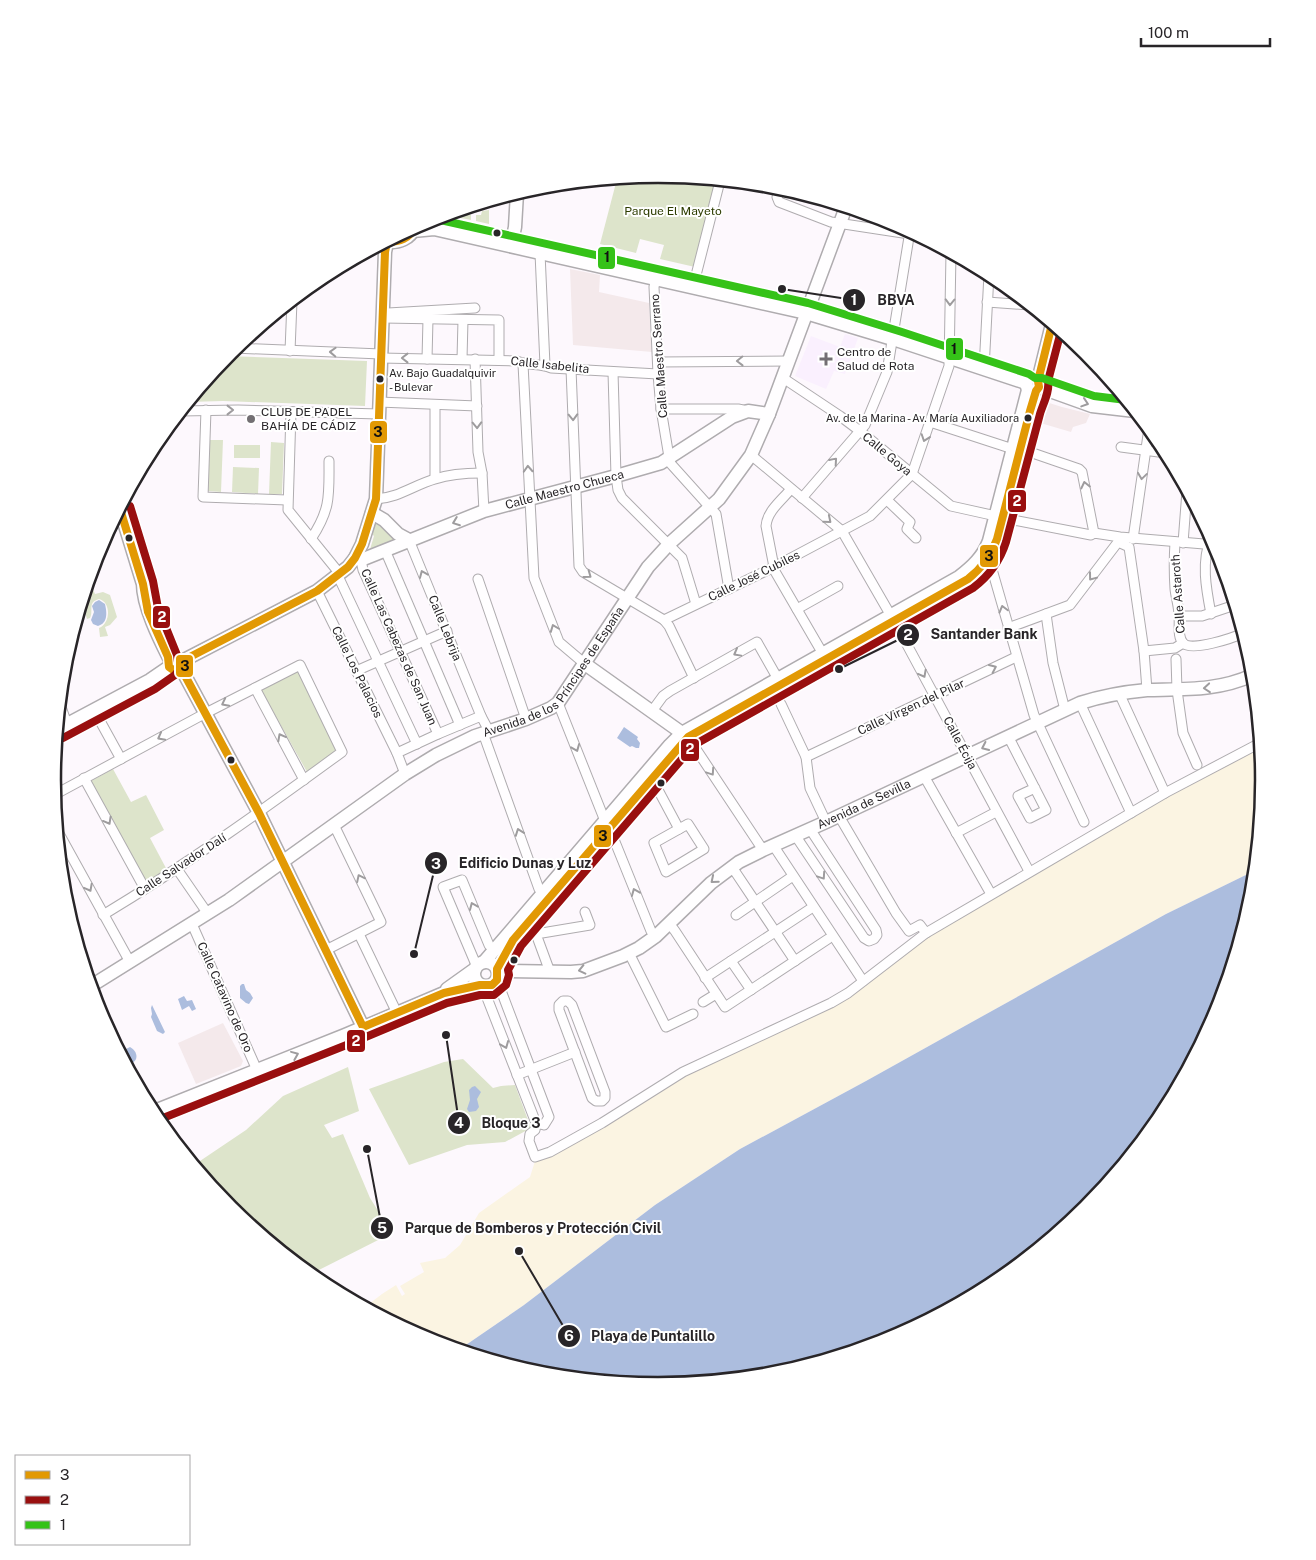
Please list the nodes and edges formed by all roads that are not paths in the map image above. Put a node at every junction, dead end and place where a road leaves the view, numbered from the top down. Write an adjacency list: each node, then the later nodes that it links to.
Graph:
1 (719, 187): 15 (street)
2 (777, 196): 5 (street)
3 (516, 201): 9 (street)
4 (844, 213): 5 (street, Avenida de los Príncipes de España)
5 (840, 223): 7 (street); 20 (street, Avenida de los Príncipes de España)
6 (436, 227): 9 (street)
7 (887, 230)
8 (911, 240): 26 (street)
9 (511, 246): 11 (street)
10 (386, 250): 21 (street)
11 (540, 253): 13 (street); 38 (street)
12 (951, 260): 30 (street, one-way to 30)
13 (656, 278): 15 (street); 36 (street, Calle Maestro Serrano)
14 (988, 283): 16 (street)
15 (692, 287): 20 (street)
16 (987, 302): 17 (street); 40 (street)
17 (1017, 304)
18 (475, 308): 21 (street)
19 (292, 310): 28 (street)
20 (806, 313): 26 (street); 35 (street, Avenida de los Príncipes de España)
21 (383, 316): 22 (street); 29 (street)
22 (428, 319): 23 (street); 31 (street)
23 (463, 320): 32 (street); 34 (street)
24 (1045, 326): 44 (street)
25 (1050, 330): 44 (street)
26 (892, 339): 30 (street); 56 (street)
27 (246, 348): 28 (street, Calle Isabelita)
28 (290, 350): 29 (street, Calle Isabelita, one-way to 28)
29 (381, 356): 31 (street, Calle Isabelita, one-way to 29); 47 (street)
30 (950, 358): 40 (street); 55 (street)
31 (427, 359): 32 (street, Calle Isabelita)
32 (462, 359): 33 (street, Calle Isabelita)
33 (475, 359): 34 (street, Calle Isabelita); 46 (street)
34 (498, 360): 37 (street, Calle Isabelita)
35 (788, 361): 36 (street, one-way to 36); 43 (street, Avenida de los Príncipes de España)
36 (658, 362): 42 (street, Calle Maestro Serrano)
37 (523, 364): 38 (street, Calle Isabelita); 71 (street, one-way to 37)
38 (545, 365): 39 (street, Calle Isabelita)
39 (571, 369): 41 (street, Calle Isabelita); 69 (street, one-way to 69)
40 (984, 369): 44 (street)
41 (613, 372): 42 (street, Calle Isabelita); 67 (street)
42 (658, 374): 48 (street, Calle Maestro Serrano)
43 (783, 378): 54 (street, Avenida de los Príncipes de España); 56 (street, Calle Goya)
44 (1033, 385): 50 (street, one-way to 50); 59 (street)
45 (435, 405): 46 (street); 47 (street); 68 (street)
46 (477, 406): 65 (street, one-way to 65)
47 (379, 408): 53 (street); 73 (street)
48 (661, 409): 52 (street); 63 (street, Calle Maestro Serrano)
49 (206, 410): 51 (street); 53 (street, one-way to 53); 74 (street)
50 (1125, 410)
51 (190, 411)
52 (748, 411): 54 (street); 63 (street, Calle Maestro Chueca)
53 (291, 412): 74 (street)
54 (770, 414): 62 (street, Avenida de los Príncipes de España)
55 (930, 422): 59 (street); 66 (street, one-way to 66)
56 (860, 431): 66 (street, Calle Goya); 72 (street, one-way to 56)
57 (1147, 439): 60 (street)
58 (1121, 447): 60 (street)
59 (1017, 449): 81 (street); 83 (street, one-way to 59)
60 (1146, 450): 61 (street); 86 (street, one-way to 86)
61 (1156, 452)
62 (751, 455): 70 (street); 77 (street, Avenida de los Príncipes de España)
63 (669, 457): 67 (street, Calle Maestro Chueca); 77 (street, Calle Maestro Serrano)
64 (329, 461): 84 (street)
65 (482, 473): 68 (street); 78 (street)
66 (912, 474): 75 (street, Calle José Cubiles); 81 (street, Calle Goya)
67 (616, 476): 69 (street, Calle Maestro Chueca); 91 (street)
68 (435, 478): 73 (street)
69 (575, 487): 71 (street, Calle Maestro Chueca); 102 (street, one-way to 102)
70 (791, 489): 72 (street); 96 (street)
71 (529, 498): 78 (street, Calle Maestro Chueca); 123 (street, one-way to 71)
72 (802, 498): 82 (street, one-way to 82)
73 (376, 499): 79 (street)
74 (287, 500): 84 (street)
75 (887, 500): 82 (street, Calle José Cubiles); 85 (street)
76 (1185, 502): 90 (street, Calle Astaroth)
77 (711, 507): 91 (street, Avenida de los Príncipes de España); 100 (street)
78 (484, 511): 87 (street, Calle Maestro Chueca, one-way to 87)
79 (372, 513): 87 (street); 94 (street)
80 (122, 517): 122 (street)
81 (1000, 517): 83 (street, Calle Goya); 95 (street); 109 (street)
82 (842, 531): 96 (street, Calle José Cubiles); 109 (street, Calle Écija)
83 (1094, 533): 88 (street, Calle Goya)
84 (311, 538): 97 (street)
85 (916, 538)
86 (1133, 539): 88 (street, Calle Goya); 90 (street, Calle Goya)
87 (409, 540): 92 (street, Calle Maestro Chueca); 112 (street, Calle Lebrija, one-way to 87)
88 (1119, 540): 106 (street, one-way to 106); 116 (street)
89 (1205, 542): 90 (street, Calle Goya)
90 (1179, 543): 108 (street, Calle Astaroth)
91 (668, 544): 102 (street, Avenida de los Príncipes de España); 103 (street)
92 (385, 550): 94 (street, Calle Maestro Chueca); 114 (street)
93 (1209, 552): 107 (street)
94 (358, 559): 97 (street); 117 (street, Calle Las Cabezas de San Juan)
95 (989, 559): 109 (street); 111 (street, one-way to 95)
96 (774, 568): 100 (street, Calle José Cubiles); 105 (street)
97 (339, 575): 101 (street); 121 (street)
98 (478, 579): 141 (street)
99 (838, 586): 105 (street)
100 (729, 589): 103 (street, Calle José Cubiles)
101 (317, 591): 122 (street); 124 (street, Calle Los Palacios)
102 (628, 599): 110 (street); 123 (street, Avenida de los Príncipes de España)
103 (696, 604): 110 (street, Calle José Cubiles)
104 (1229, 607): 107 (street)
105 (797, 609): 118 (street)
106 (1046, 614): 111 (street); 137 (street)
107 (1211, 614): 108 (street)
108 (1179, 616): 115 (street, Calle Astaroth)
109 (892, 618): 118 (street); 132 (street, Calle Écija, one-way to 132); 147 (street)
110 (664, 620): 125 (street)
111 (1008, 628): 119 (street)
112 (447, 631): 114 (street); 140 (street, Calle Lebrija)
113 (1236, 635): 115 (street, Calle Astaroth)
114 (424, 641): 117 (street); 144 (street)
115 (1183, 643): 116 (street)
116 (1144, 651): 129 (street)
117 (400, 652): 121 (street); 146 (street, Calle Las Cabezas de San Juan)
118 (824, 654): 127 (street)
119 (1016, 657): 132 (street, Calle Virgen del Pilar, one-way to 119); 142 (street)
120 (1176, 659): 130 (street)
121 (378, 661): 124 (street); 149 (street)
122 (176, 662): 136 (street); 139 (street)
123 (585, 664): 133 (street, Avenida de los Príncipes de España); 138 (street)
124 (356, 671): 151 (street, Calle Los Palacios)
125 (694, 678): 127 (street, one-way to 125); 138 (street)
126 (1246, 678): 130 (street, Avenida de Sevilla, one-way to 130)
127 (778, 679): 147 (street)
128 (255, 688): 139 (street, one-way to 139); 159 (street, one-way to 128); 159 (street, Calle Salvador Dalí)
129 (1147, 690): 130 (street, Avenida de Sevilla); 131 (street, Avenida de Sevilla)
130 (1177, 690): 155 (street)
131 (1119, 693): 134 (street, Avenida de Sevilla); 163 (street)
132 (934, 695): 152 (street, Calle Écija); 153 (street, Calle Virgen del Pilar)
133 (558, 703): 141 (street, Avenida de los Príncipes de España); 170 (street, one-way to 170)
134 (1080, 703): 137 (street, Avenida de Sevilla); 166 (street)
135 (781, 704): 153 (street)
136 (94, 710): 143 (street); 154 (street)
137 (1065, 710): 142 (street, Avenida de Sevilla)
138 (652, 711): 147 (street)
139 (204, 714): 154 (street, one-way to 154); 165 (street)
140 (481, 716): 144 (street); 145 (street, Calle Lebrija)
141 (526, 718): 145 (street, Avenida de los Príncipes de España)
142 (1038, 722): 148 (street, Avenida de Sevilla); 169 (street)
143 (64, 725)
144 (460, 725): 146 (street)
145 (486, 732): 156 (street, Avenida de los Príncipes de España); 184 (street, Calle Lebrija, one-way to 145)
146 (438, 734): 149 (street)
147 (685, 735): 170 (street); 177 (street, one-way to 177)
148 (1008, 736): 152 (street, Avenida de Sevilla, one-way to 152); 161 (street)
149 (417, 744): 151 (street)
150 (1253, 747): 163 (street)
151 (397, 754): 156 (street, Calle Los Palacios)
152 (967, 755): 157 (street, Avenida de Sevilla); 164 (street, Calle Écija)
153 (806, 757): 168 (street)
154 (121, 759): 158 (street)
155 (1197, 765)
156 (405, 774): 171 (street, Avenida de los Príncipes de España)
157 (924, 776): 167 (street, Avenida de Sevilla); 174 (street)
158 (84, 778): 162 (street); 183 (street, one-way to 183)
159 (304, 780): 165 (street, Calle Salvador Dalí)
160 (656, 786): 172 (street)
161 (1035, 788)
162 (62, 791)
163 (1165, 792): 166 (street)
164 (996, 812): 174 (street); 181 (street, Calle Écija)
165 (259, 813): 178 (street); 180 (street, Calle Salvador Dalí)
166 (1131, 813): 181 (street)
167 (839, 816): 168 (street, Avenida de Sevilla); 195 (street)
168 (826, 822): 173 (street, Avenida de Sevilla)
169 (1084, 822)
170 (607, 824): 184 (street); 197 (street, one-way to 170); 207 (street)
171 (334, 825): 178 (street, Avenida de los Príncipes de España); 196 (street, one-way to 171)
172 (680, 829): 172 (street)
173 (810, 829): 175 (street, Avenida de Sevilla); 175 (street, one-way to 173)
174 (956, 834): 185 (street)
175 (795, 835): 177 (street, Avenida de Sevilla)
176 (65, 845): 189 (street, one-way to 189)
177 (768, 847): 179 (street, Avenida de Sevilla); 209 (street)
178 (283, 862): 190 (street, Avenida de los Príncipes de España); 199 (street)
179 (732, 867): 186 (street); 192 (street, Avenida de Sevilla, one-way to 192)
180 (177, 869): 183 (street, Calle Salvador Dalí); 190 (street)
181 (1029, 872): 185 (street)
182 (790, 878): 186 (street)
183 (145, 889): 189 (street, Calle Salvador Dalí)
184 (544, 893): 200 (street)
185 (990, 894): 195 (street)
186 (756, 902): 191 (street); 194 (street)
187 (810, 909): 194 (street)
188 (584, 912): 206 (street)
189 (103, 914): 204 (street)
190 (208, 914): 193 (street, Avenida de los Príncipes de España)
191 (736, 915)
192 (669, 923): 197 (street, Avenida de Sevilla); 208 (street)
193 (192, 924): 204 (street, Avenida de los Príncipes de España); 221 (street, Calle Catavino de Oro)
194 (776, 932): 202 (street); 203 (street)
195 (926, 933): 209 (street)
196 (359, 934): 199 (street); 216 (street)
197 (656, 936): 201 (street, Avenida de Sevilla)
198 (828, 939): 203 (street)
199 (326, 950): 218 (street)
200 (494, 950): 205 (street); 205 (street, one-way to 205)
201 (629, 953): 206 (street, Avenida de Sevilla, one-way to 206); 217 (street)
202 (731, 961): 208 (street); 212 (street)
203 (796, 961): 212 (street)
204 (130, 962): 210 (street, Avenida de los Príncipes de España)
205 (479, 966): 207 (street); 211 (street); 213 (street)
206 (550, 972): 207 (street, Avenida de Sevilla)
207 (498, 974): 211 (street); 220 (street)
208 (705, 978): 214 (street)
209 (863, 981): 224 (street)
210 (97, 982)
211 (481, 985): 213 (street); 222 (street, one-way to 222)
212 (751, 990): 214 (street)
213 (444, 993): 216 (street)
214 (716, 994): 215 (street)
215 (703, 1002)
216 (397, 1013): 218 (street)
217 (693, 1014)
218 (363, 1027): 221 (street, one-way to 218)
219 (575, 1052): 219 (street); 220 (street)
220 (531, 1069): 222 (street); 224 (street)
221 (257, 1070): 223 (street)
222 (517, 1075): 224 (street)
223 (160, 1109)
224 (536, 1123)

